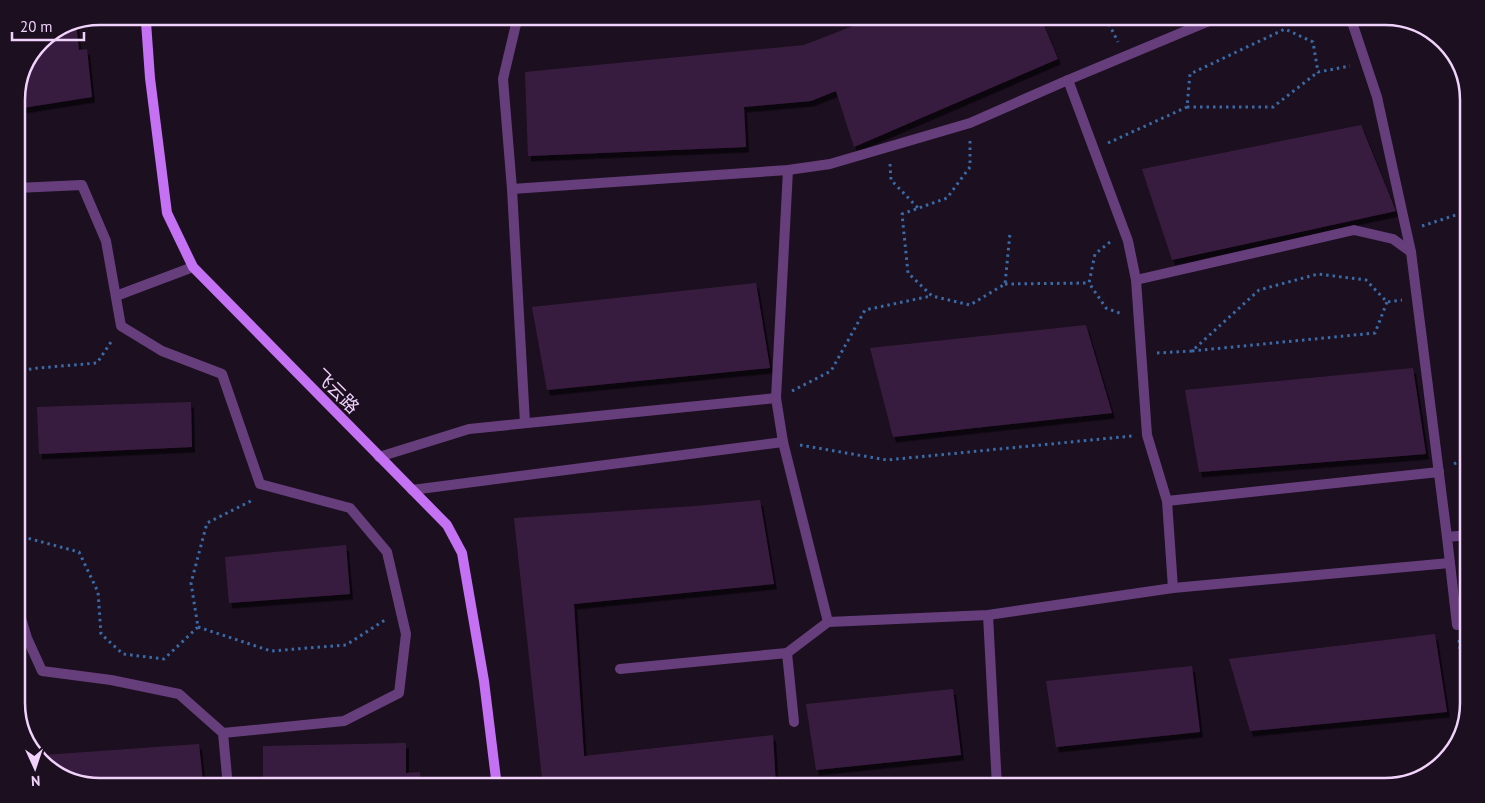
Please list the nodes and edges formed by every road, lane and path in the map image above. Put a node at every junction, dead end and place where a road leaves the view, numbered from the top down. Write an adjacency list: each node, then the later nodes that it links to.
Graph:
1 (146, 25): 23 (street, 飞云路)
2 (515, 25): 16 (street)
3 (1110, 25): 6 (path)
4 (1200, 25): 6 (street)
5 (1353, 25): 7 (street)
6 (1125, 56): 9 (street)
7 (1365, 63): 8 (path); 20 (street)
8 (1318, 72): 10 (path); 10 (path)
9 (1068, 80): 11 (street); 13 (street)
10 (1187, 107): 13 (path)
11 (970, 123): 12 (street); 17 (path)
12 (888, 146): 14 (street); 17 (path)
13 (1094, 149): 19 (street)
14 (788, 170): 16 (street); 36 (street)
15 (25, 188): 27 (street)
16 (512, 189): 37 (street)
17 (918, 208): 28 (path)
18 (1460, 215): 20 (path)
19 (1124, 230): 24 (street); 25 (path)
20 (1407, 231): 22 (street)
21 (1010, 233): 26 (path)
22 (1412, 252): 24 (street); 29 (street)
23 (193, 267): 27 (street); 40 (street, 飞云路)
24 (1136, 280): 31 (street)
25 (1089, 283): 26 (path); 31 (path)
26 (1005, 284): 28 (path)
27 (116, 296): 32 (street)
28 (932, 296): 36 (path)
29 (1417, 297): 30 (path); 41 (street)
30 (1387, 302): 33 (path); 33 (path)
31 (1139, 320): 34 (street)
32 (121, 326): 35 (path); 42 (street)
33 (1192, 351): 34 (path)
34 (1142, 354): 38 (street)
35 (25, 370)
36 (776, 398): 37 (street); 39 (street)
37 (525, 423): 40 (street)
38 (1147, 435): 39 (path); 44 (street)
39 (783, 442): 43 (street); 52 (street)
40 (379, 457): 43 (street, 飞云路)
41 (1439, 472): 44 (street); 47 (street)
42 (276, 488): 50 (street); 54 (path)
43 (412, 490): 62 (street, 飞云路)
44 (1167, 501): 49 (street)
45 (1460, 536): 47 (street)
46 (25, 537): 54 (path)
47 (1447, 537): 48 (street)
48 (1450, 563): 49 (street); 53 (street)
49 (1173, 588): 51 (street)
50 (400, 611): 54 (path); 60 (street)
51 (988, 615): 52 (street); 63 (street)
52 (828, 622): 57 (street)
53 (1457, 625): 56 (path)
54 (198, 627)
55 (25, 631): 60 (street)
56 (1460, 651)
57 (787, 654): 58 (street); 59 (street)
58 (620, 669)
59 (794, 722)
60 (223, 732): 61 (street)
61 (227, 778)
62 (496, 778)
63 (997, 778)

